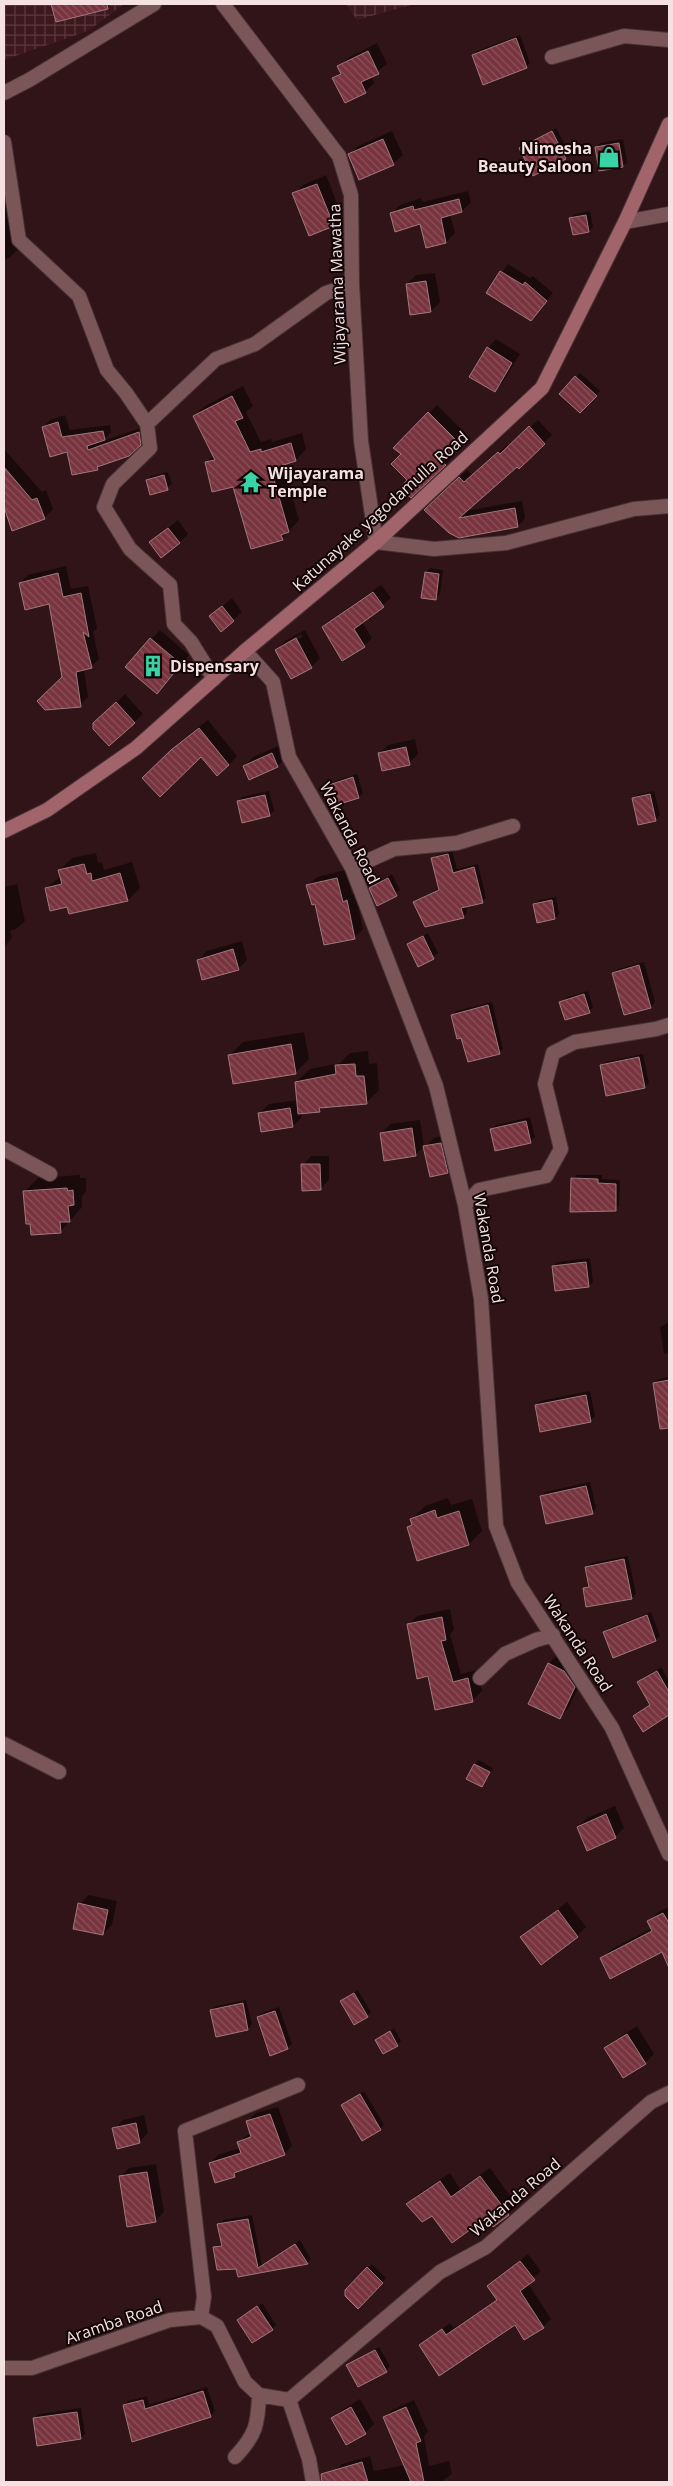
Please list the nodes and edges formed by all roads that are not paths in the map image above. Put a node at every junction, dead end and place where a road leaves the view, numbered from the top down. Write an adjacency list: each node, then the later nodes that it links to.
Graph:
1 (154, 4): 5 (street)
2 (222, 4): 10 (street, Wijayarama Mawatha)
3 (669, 40): 4 (street)
4 (552, 57)
5 (4, 93)
6 (669, 124): 9 (main road, Katunayake yagodamulla Road)
7 (4, 142): 11 (street)
8 (669, 214): 9 (street)
9 (625, 222): 13 (main road, Katunayake yagodamulla Road)
10 (352, 284): 11 (street); 13 (street, Wijayarama Mawatha)
11 (148, 428): 15 (street)
12 (669, 506): 13 (street)
13 (376, 542): 14 (main road, Katunayake yagodamulla Road)
14 (245, 651): 15 (main road, Katunayake yagodamulla Road); 18 (street, Wakanda Road)
15 (214, 679): 17 (main road, Katunayake yagodamulla Road)
16 (513, 826): 18 (street)
17 (4, 831)
18 (352, 868): 22 (street, Wakanda Road)
19 (669, 1025): 22 (street)
20 (4, 1149): 21 (street)
21 (50, 1174)
22 (465, 1205): 23 (street, Wakanda Road)
23 (553, 1635): 24 (street); 27 (street, Wakanda Road)
24 (480, 1678)
25 (4, 1744): 26 (street)
26 (59, 1772)
27 (669, 1854)
28 (298, 2085): 30 (street)
29 (669, 2093): 33 (street, Wakanda Road)
30 (201, 2317): 31 (street, Aramba Road); 32 (street)
31 (4, 2368)
32 (259, 2395): 33 (street); 34 (street)
33 (289, 2400): 35 (street)
34 (235, 2457)
35 (313, 2482)

